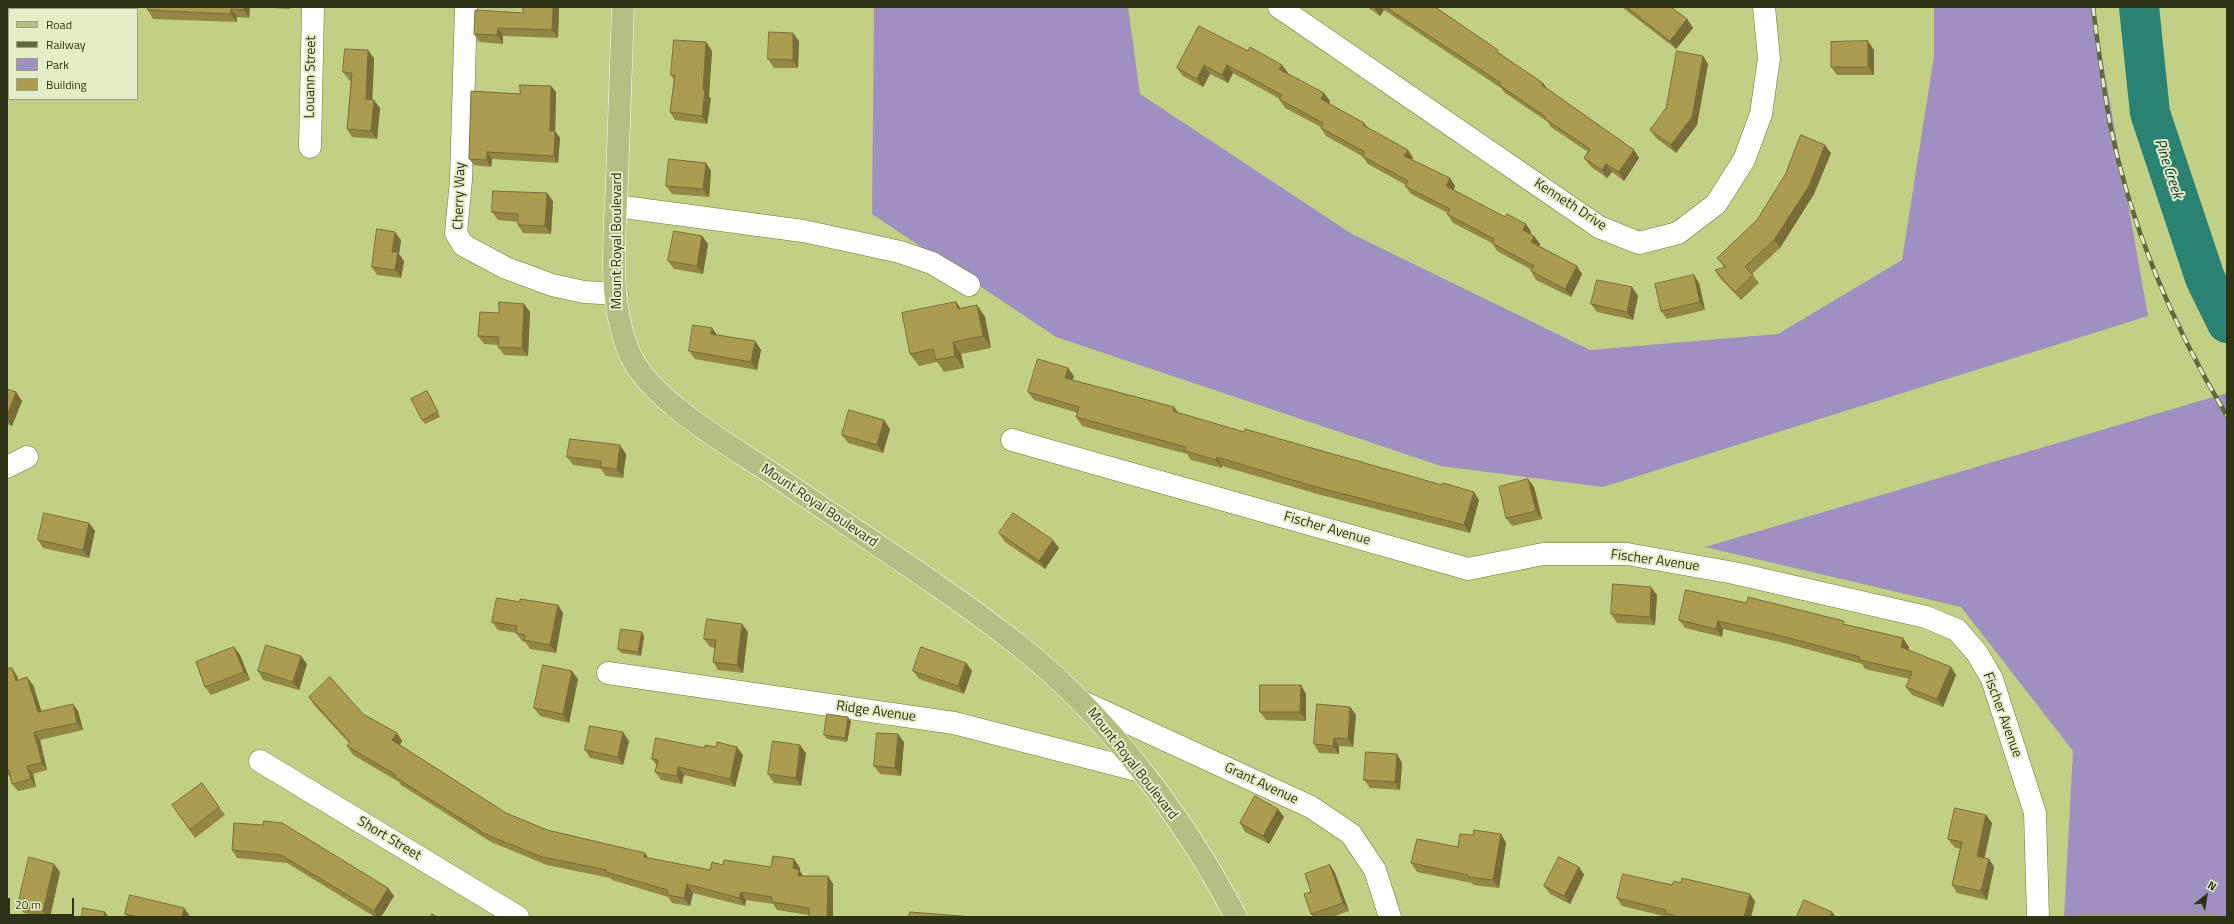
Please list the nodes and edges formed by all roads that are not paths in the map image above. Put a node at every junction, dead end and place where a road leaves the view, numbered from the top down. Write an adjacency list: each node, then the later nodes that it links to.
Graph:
1 (313, 7): 6 (street, Louann Street)
2 (466, 7): 9 (street, Cherry Way)
3 (624, 7): 7 (main road, Mount Royal Boulevard)
4 (1279, 7): 5 (street, Kenneth Drive)
5 (1764, 7)
6 (310, 147)
7 (616, 206): 8 (street); 9 (main road, Mount Royal Boulevard)
8 (969, 285)
9 (616, 294): 14 (main road, Mount Royal Boulevard)
10 (1012, 440): 20 (street, Fischer Avenue)
11 (27, 457): 12 (street)
12 (7, 467)
13 (608, 673): 16 (street, Ridge Avenue)
14 (1083, 702): 16 (main road, Mount Royal Boulevard); 19 (street, Grant Avenue)
15 (260, 761): 17 (street, Short Street)
16 (1141, 771): 18 (main road, Mount Royal Boulevard)
17 (518, 917)
18 (1236, 917)
19 (1391, 917)
20 (2038, 917)

